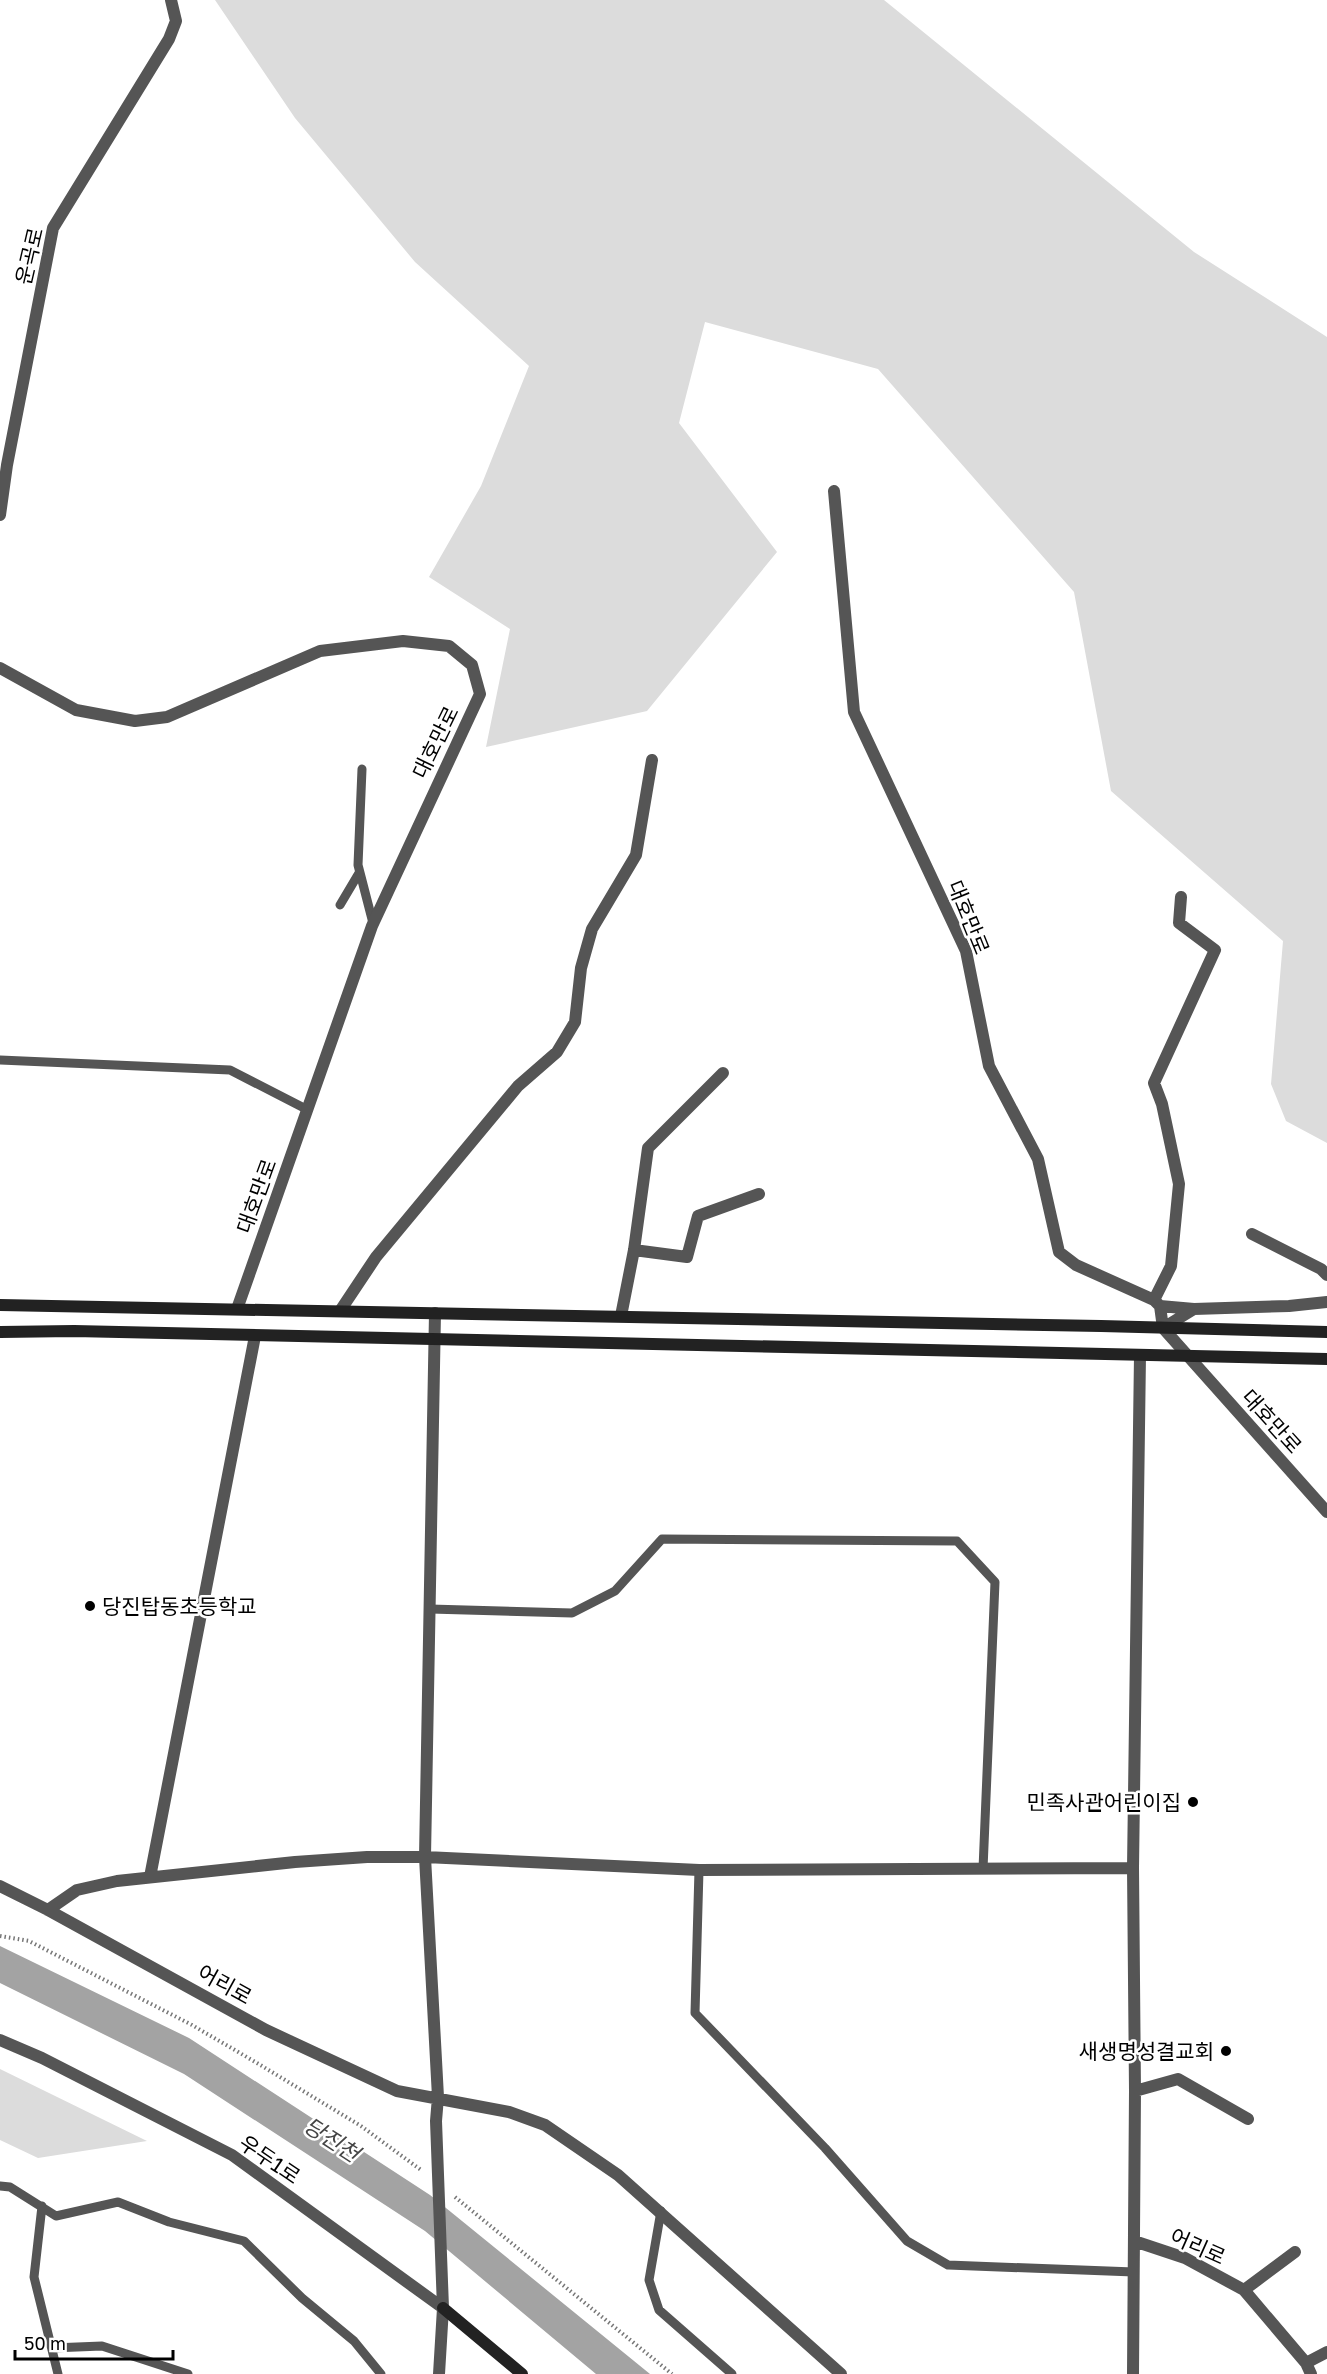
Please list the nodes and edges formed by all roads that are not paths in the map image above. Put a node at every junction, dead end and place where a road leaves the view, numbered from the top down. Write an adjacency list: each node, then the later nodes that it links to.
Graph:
1 (171, 0): 2 (street, 운곡로)
2 (4, 464): 4 (street, 운곡로)
3 (834, 491): 20 (street, 대호만로)
4 (0, 515)
5 (0, 668): 11 (street, 대호만로)
6 (652, 760): 24 (street)
7 (362, 769): 8 (lane)
8 (359, 873): 10 (lane); 11 (lane)
9 (1181, 897): 20 (street)
10 (340, 905)
11 (373, 923): 14 (street, 대호만로)
12 (0, 1060): 14 (lane)
13 (723, 1073): 17 (street)
14 (308, 1110): 22 (street, 대호만로)
15 (759, 1194): 17 (street)
16 (1252, 1234): 18 (street)
17 (634, 1250): 26 (street)
18 (1327, 1275)
19 (1327, 1302): 23 (street)
20 (1157, 1303): 23 (street); 27 (street)
21 (0, 1305): 22 (main road)
22 (237, 1309): 24 (main road)
23 (1194, 1309): 27 (street)
24 (340, 1311): 25 (main road)
25 (435, 1312): 26 (main road); 31 (street)
26 (621, 1316): 27 (main road)
27 (1163, 1328): 29 (main road); 33 (street, 대호만로)
28 (0, 1332): 30 (main road, 대호만로)
29 (1327, 1332)
30 (255, 1336): 31 (main road, 대호만로); 41 (street)
31 (434, 1340): 32 (main road, 대호만로); 36 (street)
32 (1140, 1355): 33 (main road, 대호만로); 38 (street)
33 (1188, 1356): 34 (main road, 대호만로); 35 (street, 대호만로)
34 (1327, 1359)
35 (1327, 1512)
36 (429, 1609): 37 (street); 39 (lane)
37 (425, 1857): 40 (street); 41 (street); 46 (street)
38 (1133, 1868): 39 (street); 45 (street)
39 (983, 1869): 40 (street)
40 (699, 1870): 53 (lane)
41 (150, 1877): 43 (street)
42 (0, 1886): 43 (street, 어리로)
43 (48, 1910): 46 (street, 어리로)
44 (0, 2040): 55 (street, 우두1로)
45 (1135, 2091): 47 (street); 51 (street)
46 (438, 2097): 50 (street, 어리로); 55 (street)
47 (1248, 2119)
48 (0, 2186): 49 (lane)
49 (42, 2206): 56 (lane); 61 (lane)
50 (661, 2211): 64 (lane); 65 (street, 어리로)
51 (1134, 2241): 53 (street); 54 (street, 어리로)
52 (1295, 2252): 54 (street)
53 (1134, 2272): 66 (street)
54 (1244, 2290): 58 (street, 어리로)
55 (443, 2308): 62 (street); 63 (main road)
56 (52, 2348): 59 (lane); 60 (lane)
57 (1327, 2352): 58 (street, 어리로)
58 (1309, 2368)
59 (58, 2374)
60 (188, 2374)
61 (381, 2374)
62 (439, 2374)
63 (522, 2374)
64 (732, 2374)
65 (841, 2374)
66 (1133, 2374)

